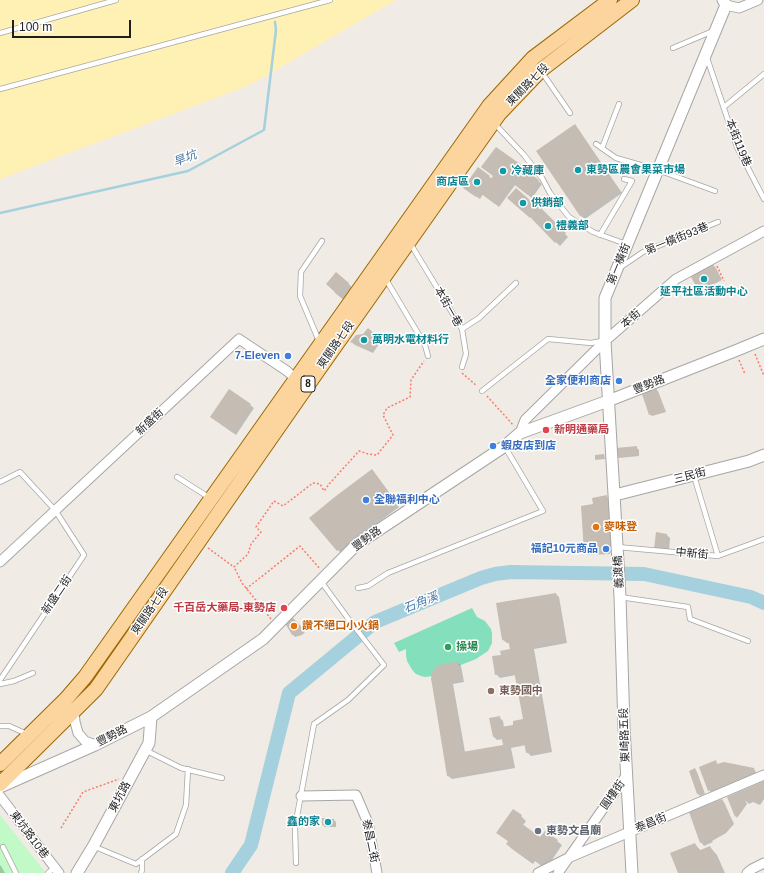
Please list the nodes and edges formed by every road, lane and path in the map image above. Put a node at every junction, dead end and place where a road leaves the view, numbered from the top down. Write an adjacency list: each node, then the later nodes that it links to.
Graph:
1 (116, 0): 8 (lane)
2 (330, 0): 13 (lane)
3 (610, 0): 11 (main road, 東關路七段 / 8)
4 (632, 0): 11 (main road, 東關路七段 / 8)
5 (758, 0): 6 (street)
6 (727, 2): 7 (street, 第一橫街)
7 (716, 30): 9 (lane); 10 (street, 第一橫街)
8 (0, 33)
9 (672, 48)
10 (706, 54): 15 (lane, 本街119巷); 20 (street, 第一橫街)
11 (537, 64): 16 (lane); 17 (main road, 東關路七段 / 8)
12 (764, 74): 15 (lane, 本街119巷)
13 (0, 89)
14 (619, 104): 19 (lane)
15 (724, 108): 23 (lane, 本街119巷)
16 (570, 113)
17 (489, 118): 26 (lane); 28 (main road, 東關路七段 / 8); 39 (main road, 東關路七段 / 8)
18 (596, 144): 19 (lane)
19 (602, 148): 20 (lane)
20 (658, 170): 22 (lane); 29 (street, 第一橫街)
21 (624, 179): 26 (lane)
22 (715, 191)
23 (764, 199)
24 (718, 222): 31 (lane, 第一橫街93巷)
25 (764, 231): 30 (street, 本街)
26 (600, 235): 29 (lane)
27 (322, 241): 39 (lane)
28 (409, 242): 32 (main road, 東關路七段 / 8); 35 (lane, 本街一巷)
29 (627, 244): 31 (street, 第一橫街)
30 (713, 259): 33 (path); 37 (street, 本街)
31 (616, 270): 37 (street, 第一橫街)
32 (384, 276): 41 (lane); 45 (main road, 東關路七段 / 8)
33 (724, 281)
34 (516, 283): 35 (lane)
35 (462, 328): 42 (lane, 本街一巷)
36 (764, 339): 38 (street, 豐勢路)
37 (605, 341): 46 (lane); 47 (street, 第一橫街); 48 (street, 本街)
38 (751, 344): 40 (street, 豐勢路); 44 (path)
39 (320, 345): 45 (main road, 東關路七段 / 8)
40 (735, 351): 43 (path); 47 (street, 豐勢路)
41 (428, 356): 62 (path)
42 (462, 367): 46 (path)
43 (745, 374)
44 (764, 376)
45 (301, 384): 55 (main road, 東關路七段 / 8); 56 (street, 新盛街); 58 (main road, 東關路七段 / 8)
46 (482, 391): 48 (path)
47 (608, 401): 48 (street, 豐勢路); 54 (street, 第一橫街)
48 (520, 433): 49 (street, 豐勢路)
49 (505, 446): 63 (street, 豐勢路); 64 (lane)
50 (764, 455): 51 (street, 三民街)
51 (694, 475): 54 (street, 三民街); 60 (lane)
52 (177, 477): 55 (lane)
53 (0, 482): 56 (lane)
54 (615, 495): 59 (street, 第一橫街)
55 (212, 499): 75 (main road, 東關路七段 / 8)
56 (55, 510): 61 (street, 新盛街); 70 (lane, 新盛二街)
57 (764, 539): 60 (lane, 中新街)
58 (199, 541): 62 (path); 72 (main road, 東關路七段 / 8)
59 (617, 547): 60 (lane, 中新街); 66 (street, 義渡橋)
60 (718, 556)
61 (0, 562)
62 (234, 567): 65 (path)
63 (323, 578): 65 (path); 67 (street, 豐勢路); 86 (lane)
64 (358, 588)
65 (246, 589): 67 (path)
66 (620, 597): 68 (lane); 82 (street, 東崎路五段)
67 (276, 625): 73 (street, 豐勢路)
68 (748, 641)
69 (33, 673): 71 (lane)
70 (0, 680)
71 (0, 684)
72 (74, 711): 76 (street); 84 (main road, 東關路七段 / 8)
73 (151, 717): 76 (street, 豐勢路); 77 (street, 東坑路)
74 (0, 726): 75 (lane)
75 (30, 735): 78 (main road, 東關路七段 / 8)
76 (95, 745): 84 (street, 豐勢路)
77 (145, 750): 79 (lane); 80 (street, 東坑路)
78 (0, 764)
79 (188, 770): 83 (lane); 92 (lane)
80 (132, 774): 87 (path); 89 (street, 東坑路)
81 (764, 775): 88 (street, 泰昌街)
82 (626, 776): 88 (street, 東崎路五段); 91 (street, 圓樓街)
83 (222, 778)
84 (0, 786)
85 (0, 796): 95 (street, 東坑路10巷)
86 (301, 796): 93 (lane); 99 (street, 泰昌二街)
87 (61, 828)
88 (630, 831): 91 (street, 泰昌街); 102 (street, 東崎路五段)
89 (93, 846): 92 (lane); 97 (street, 東坑路)
90 (3, 847): 96 (lane)
91 (568, 858): 100 (street, 泰昌街); 101 (street, 圓樓街)
92 (142, 859): 98 (lane)
93 (296, 863)
94 (764, 863): 103 (street)
95 (54, 871)
96 (16, 873)
97 (77, 873)
98 (141, 873)
99 (377, 873)
100 (538, 873)
101 (558, 873)
102 (632, 873)
103 (747, 873)

